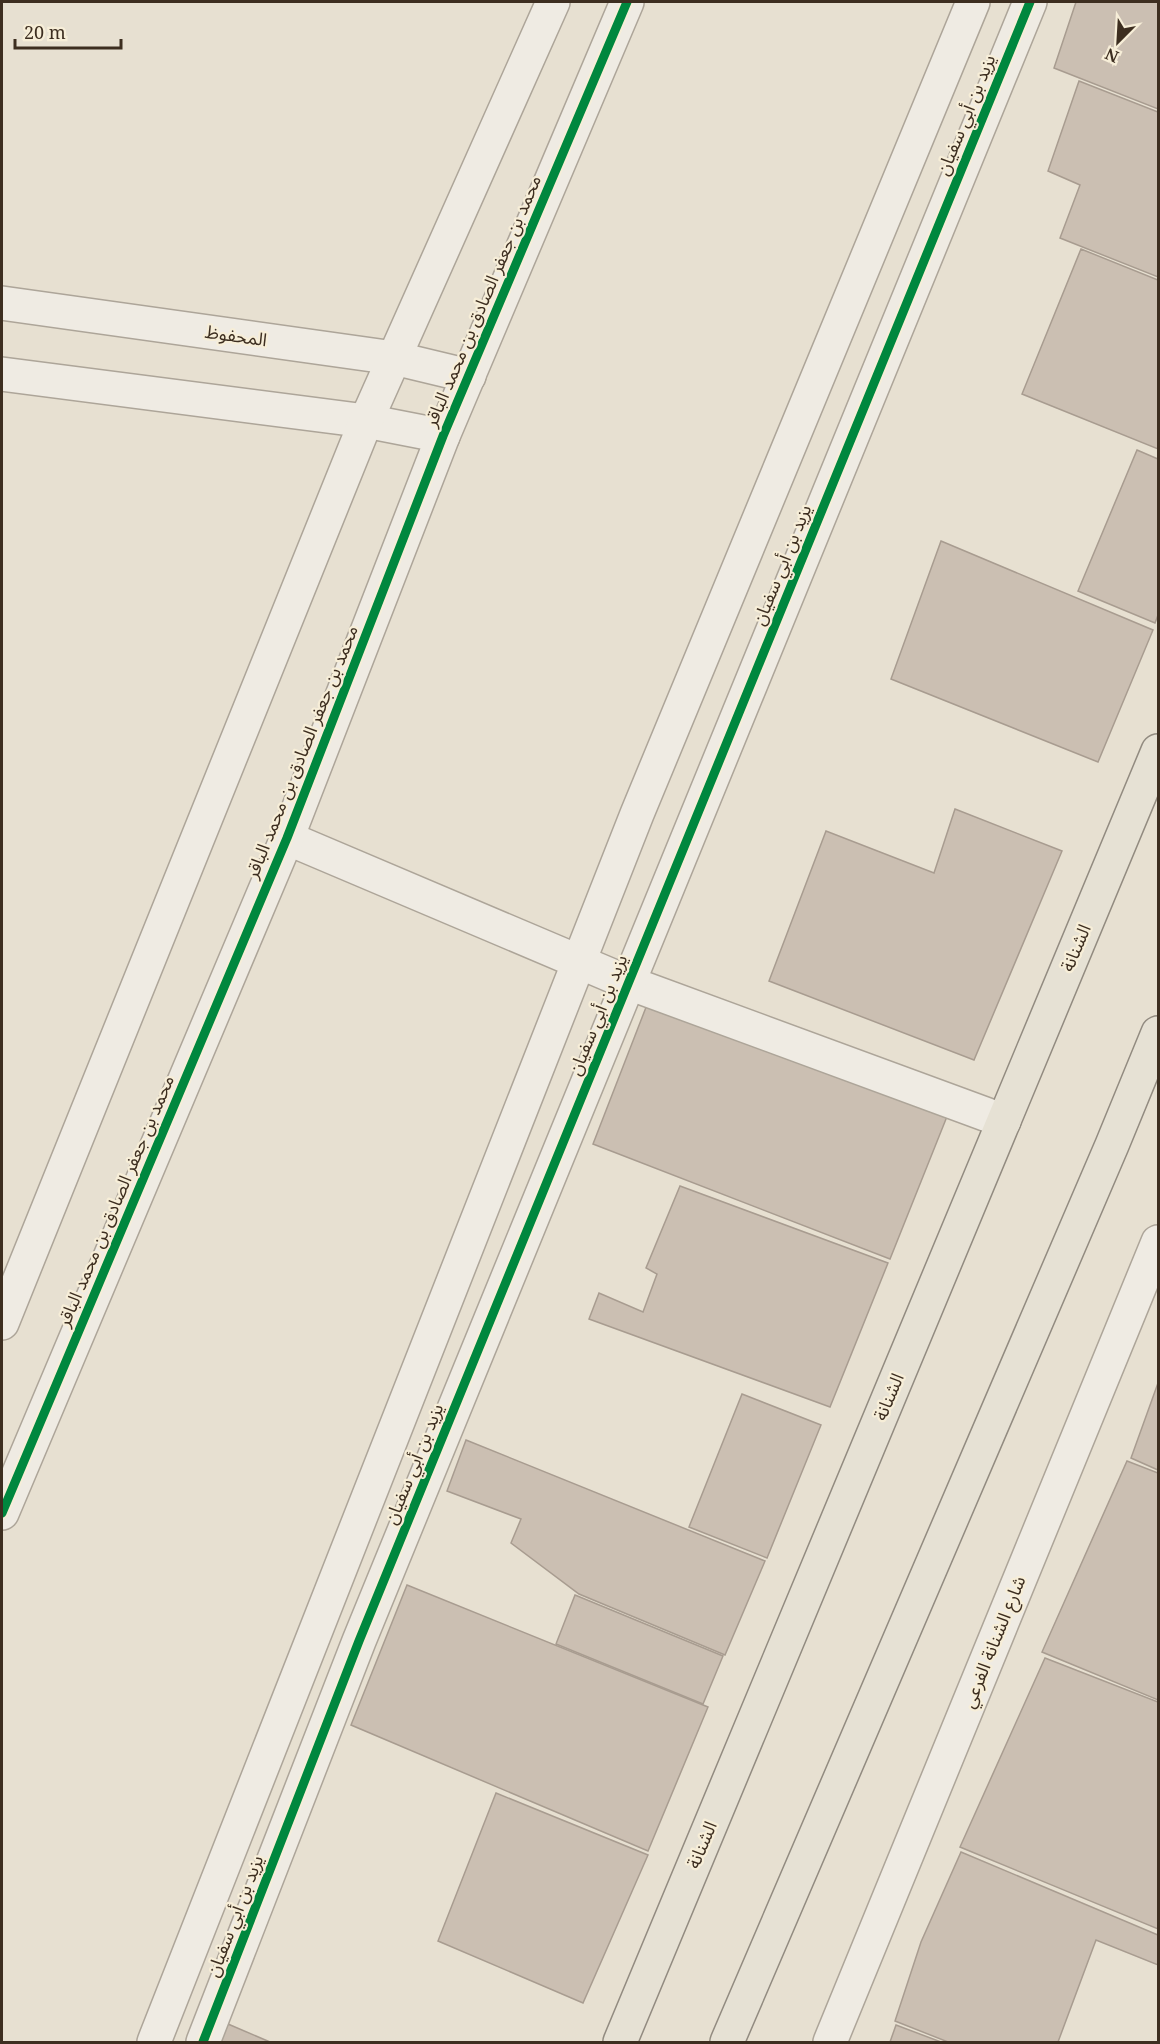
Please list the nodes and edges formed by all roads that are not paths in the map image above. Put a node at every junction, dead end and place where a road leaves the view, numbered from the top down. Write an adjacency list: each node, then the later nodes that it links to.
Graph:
1 (553, 2): 6 (street)
2 (627, 2): 8 (street, محمد بن جعفر الصادق بن محمد الباقر)
3 (973, 2): 13 (street, يزيد بن أبي سفيان)
4 (1030, 2): 14 (street, يزيد بن أبي سفيان)
5 (2, 303): 6 (street, المحفوظ)
6 (394, 358): 8 (street, المحفوظ); 9 (street)
7 (2, 374): 9 (street)
8 (469, 376): 10 (street, محمد بن جعفر الصادق بن محمد الباقر)
9 (366, 421): 10 (street); 18 (street)
10 (443, 436): 12 (street, محمد بن جعفر الصادق بن محمد الباقر)
11 (1158, 751): 16 (main road, الشنانة)
12 (287, 838): 13 (street); 19 (street, محمد بن جعفر الصادق بن محمد الباقر)
13 (579, 961): 14 (street); 20 (street, يزيد بن أبي سفيان)
14 (629, 983): 16 (street); 21 (street, يزيد بن أبي سفيان)
15 (1158, 1033): 23 (main road)
16 (1004, 1121): 22 (main road, الشنانة)
17 (1158, 1242): 24 (street, شارع الشنانة الفرعي)
18 (2, 1323)
19 (2, 1513)
20 (154, 2043)
21 (203, 2043)
22 (620, 2043)
23 (727, 2043)
24 (830, 2043)

